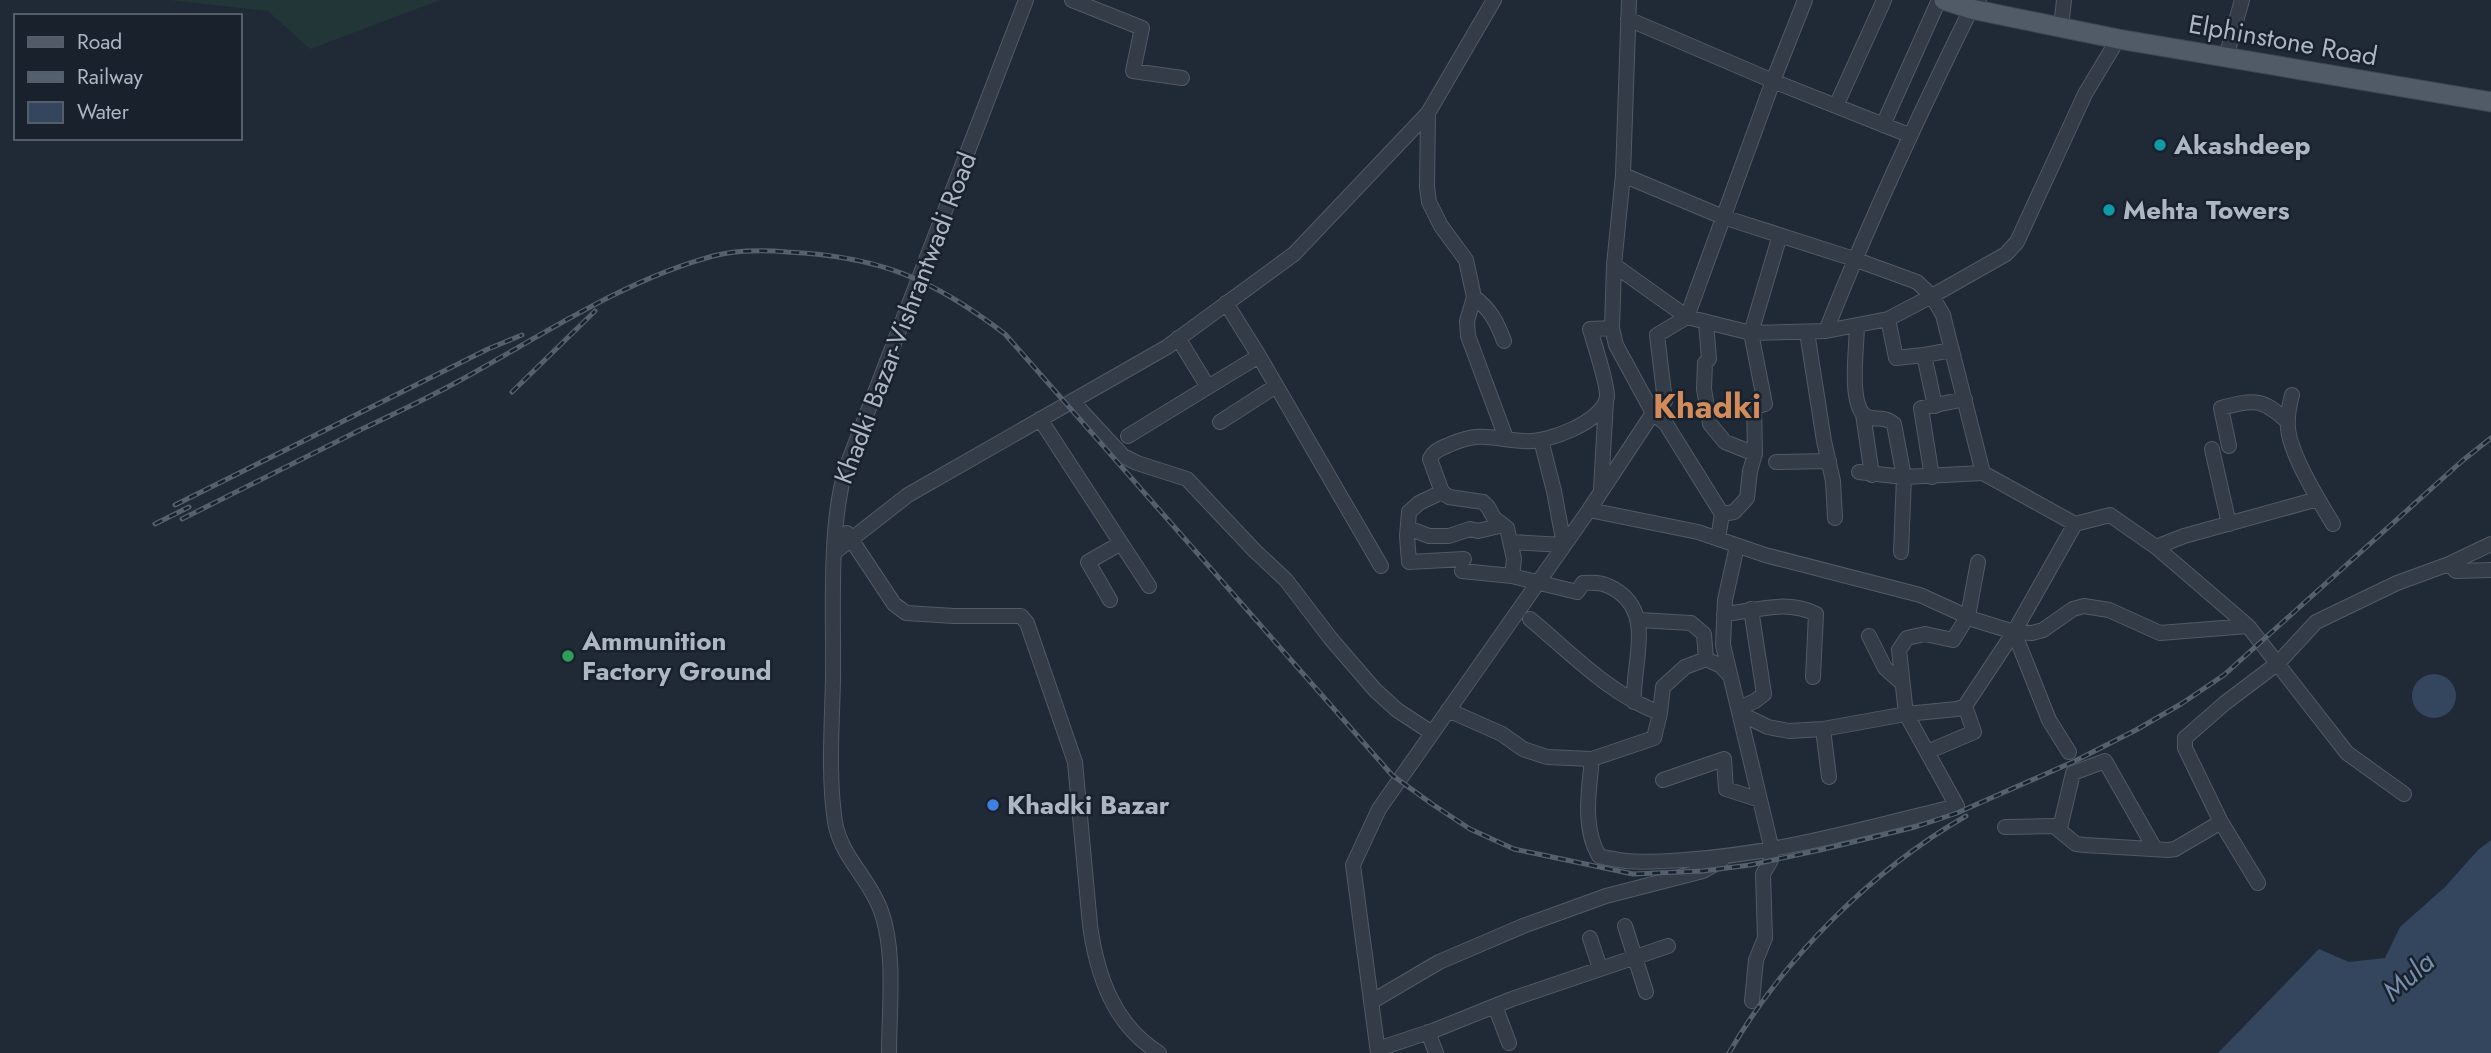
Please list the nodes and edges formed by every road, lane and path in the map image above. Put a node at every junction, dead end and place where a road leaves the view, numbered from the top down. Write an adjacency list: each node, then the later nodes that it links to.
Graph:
1 (1026, 0): 73 (street, Khadki Bazar-Vishrantwadi Road)
2 (1072, 0): 16 (street)
3 (1494, 0): 20 (street)
4 (1629, 0): 12 (street)
5 (1805, 0): 17 (street)
6 (1884, 0): 19 (street)
7 (1939, 0): 21 (street)
8 (1944, 0): 11 (main road, Elphinstone Road)
9 (2063, 0): 13 (street)
10 (2242, 0): 15 (street)
11 (1975, 4): 13 (main road, Elphinstone Road); 22 (street)
12 (1628, 19): 17 (street); 23 (street)
13 (2061, 27): 14 (main road, Elphinstone Road)
14 (2118, 39): 15 (main road, Elphinstone Road); 28 (street)
15 (2226, 57): 18 (main road, Elphinstone Road)
16 (1182, 78)
17 (1773, 81): 19 (street); 24 (street)
18 (2491, 103)
19 (1836, 106): 21 (street)
20 (1428, 113): 29 (street); 30 (street)
21 (1882, 125): 22 (street)
22 (1909, 135): 26 (street)
23 (1623, 176): 24 (street); 27 (street)
24 (1723, 217): 25 (street); 31 (street)
25 (1780, 235): 26 (street); 38 (street)
26 (1854, 259): 28 (street); 36 (street)
27 (1614, 265): 31 (street); 35 (street)
28 (1932, 296): 32 (street); 41 (street)
29 (1474, 297): 40 (street); 57 (street)
30 (1226, 303): 39 (street); 43 (street)
31 (1686, 317): 33 (street); 51 (street)
32 (1888, 319): 34 (street); 42 (street)
33 (1706, 322): 38 (street); 61 (street)
34 (1857, 325): 36 (street); 52 (street)
35 (1612, 328): 48 (street); 51 (street)
36 (1826, 331): 37 (street)
37 (1807, 332): 38 (street); 62 (street)
38 (1751, 333): 61 (street)
39 (1178, 338): 45 (street); 49 (street)
40 (1504, 341)
41 (1952, 349): 42 (street); 47 (street)
42 (1924, 355): 50 (street)
43 (1259, 356): 44 (street); 45 (street)
44 (1276, 386): 54 (street); 91 (street)
45 (1208, 387): 56 (street)
46 (2292, 395): 55 (street)
47 (1965, 399): 50 (street); 64 (street)
48 (1606, 400): 58 (street); 67 (street)
49 (1072, 401): 53 (street); 117 (street)
50 (1935, 406): 66 (street)
51 (1653, 413): 67 (street); 71 (street)
52 (1863, 414): 65 (street); 65 (street)
53 (1040, 419): 79 (street); 82 (street)
54 (1220, 422)
55 (2288, 422): 59 (street); 69 (street)
56 (1128, 436)
57 (1506, 438): 58 (street); 68 (street)
58 (1541, 440): 84 (street)
59 (2229, 446)
60 (2212, 449): 75 (street)
61 (1755, 454): 71 (street)
62 (1829, 461): 63 (street); 72 (street)
63 (1776, 462)
64 (1983, 473): 66 (street); 74 (street)
65 (1904, 477): 66 (street); 88 (street)
66 (1932, 477)
67 (1601, 491): 70 (street)
68 (1442, 492): 77 (street); 78 (street)
69 (2318, 499): 75 (street); 76 (street)
70 (1589, 510): 80 (street); 84 (street)
71 (1722, 514): 80 (street)
72 (1835, 518)
73 (837, 522): 79 (street); 87 (street, Khadki Bazar-Vishrantwadi Road)
74 (2074, 524): 86 (street); 103 (street)
75 (2229, 524): 86 (street)
76 (2333, 524)
77 (1503, 525): 78 (street); 81 (street)
78 (1408, 528): 93 (street)
79 (853, 539): 87 (street); 145 (street)
80 (1718, 539): 85 (street)
81 (1511, 542): 84 (street); 93 (street)
82 (1121, 543): 95 (street); 96 (street)
83 (2491, 544): 90 (street)
84 (1564, 545): 94 (street)
85 (1737, 546): 98 (street); 99 (street)
86 (2156, 547): 102 (street)
87 (835, 552): 144 (street, Khadki Bazar-Vishrantwadi Road)
88 (1901, 552)
89 (1978, 562): 99 (street)
90 (2449, 564): 92 (street); 106 (street)
91 (1381, 566)
92 (2491, 570)
93 (1512, 576): 94 (street)
94 (1537, 583): 101 (street); 112 (street)
95 (1149, 586)
96 (1110, 600)
97 (1751, 609): 98 (street); 108 (street); 113 (street)
98 (1724, 614): 107 (street)
99 (1968, 616): 103 (street); 109 (street)
100 (1530, 619): 110 (street)
101 (1639, 620): 105 (street); 110 (street)
102 (2248, 626): 103 (street); 106 (street)
103 (2014, 632): 111 (street); 119 (street)
104 (1869, 636): 109 (street)
105 (1706, 659): 107 (street); 114 (street)
106 (2278, 663): 123 (street); 125 (street)
107 (1731, 677): 113 (street)
108 (1813, 677)
109 (1902, 683): 115 (street)
110 (1634, 702): 114 (street)
111 (1965, 706): 115 (street); 118 (street)
112 (1448, 710): 117 (street); 120 (street)
113 (1740, 711): 116 (street); 124 (street)
114 (1660, 713): 120 (street)
115 (1906, 714): 116 (street); 118 (street)
116 (1824, 729): 121 (street)
117 (1432, 733): 139 (street)
118 (1927, 752): 129 (street)
119 (2069, 752)
120 (1592, 759): 130 (street)
121 (1829, 777)
122 (1663, 780): 124 (street)
123 (2404, 794)
124 (1760, 800): 129 (street)
125 (2221, 822): 128 (street); 131 (street)
126 (2005, 827): 127 (street)
127 (2060, 828): 128 (street); 128 (street)
128 (2155, 849)
129 (1772, 850): 130 (street); 138 (street)
130 (1731, 856): 139 (street)
131 (2258, 883)
132 (1625, 926): 135 (street)
133 (1590, 938): 136 (street)
134 (1668, 946): 135 (street)
135 (1635, 957): 136 (street); 137 (street)
136 (1600, 968): 140 (street)
137 (1646, 992)
138 (1752, 1001)
139 (1371, 1002): 143 (street)
140 (1495, 1006): 141 (street); 142 (street)
141 (1428, 1032): 143 (street); 146 (street)
142 (1509, 1043)
143 (1378, 1051)
144 (889, 1053)
145 (1159, 1053)
146 (1436, 1053)

